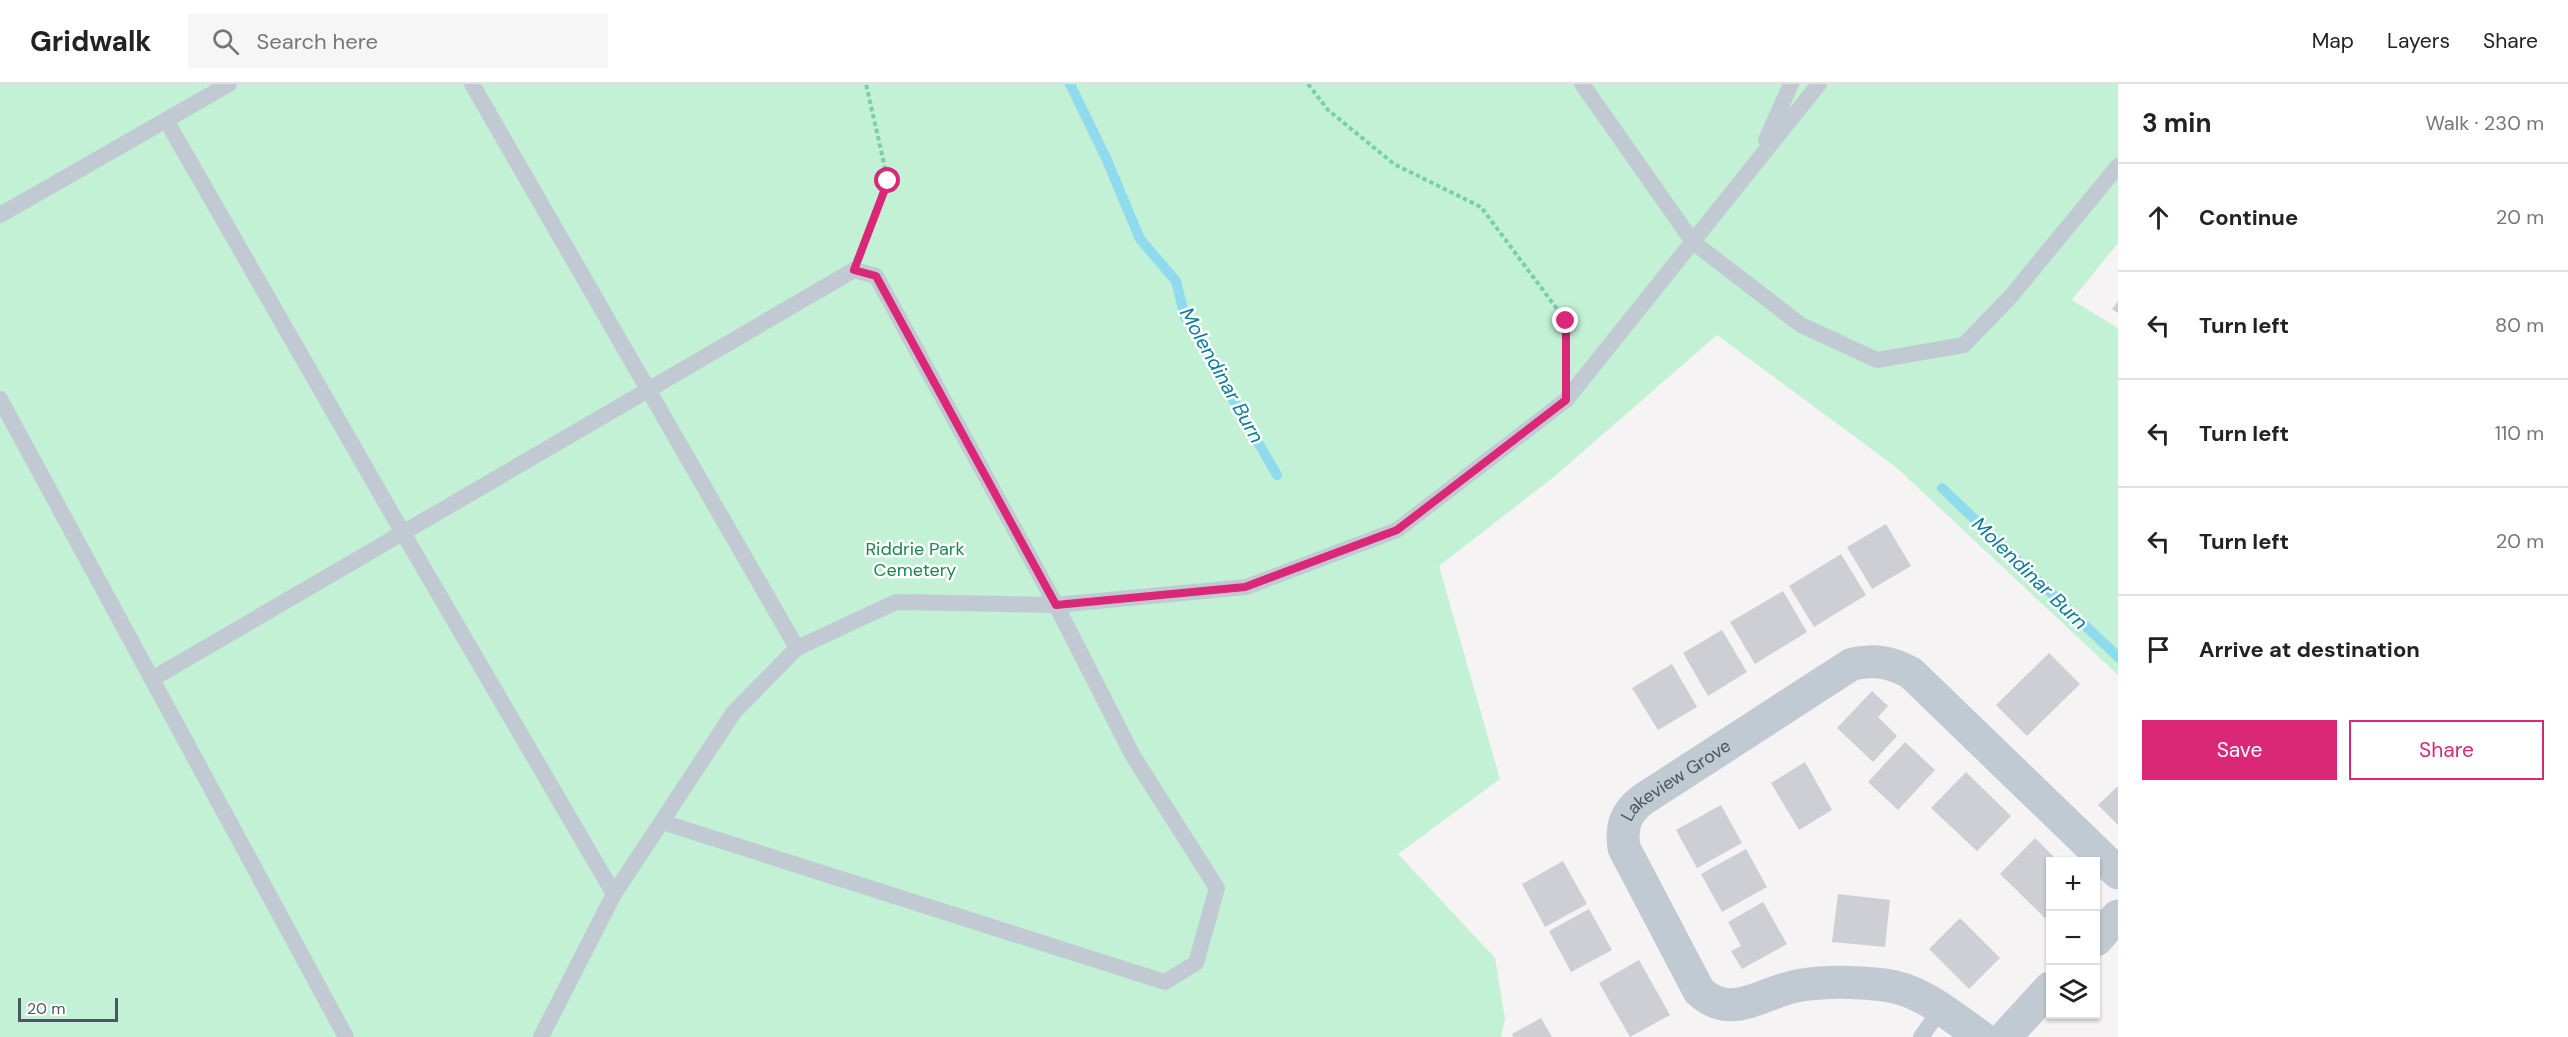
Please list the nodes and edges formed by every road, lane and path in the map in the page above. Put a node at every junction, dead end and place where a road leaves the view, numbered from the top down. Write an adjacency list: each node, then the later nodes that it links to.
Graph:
1 (229, 84): 8 (lane)
2 (472, 84): 14 (lane)
3 (866, 84): 13 (path)
4 (1308, 84): 16 (path)
5 (1582, 84): 12 (lane)
6 (1791, 84): 9 (lane)
7 (1819, 84): 9 (lane)
8 (166, 120): 11 (lane); 17 (lane)
9 (1756, 162): 12 (lane)
10 (2118, 166): 12 (lane)
11 (0, 215)
12 (1692, 242): 16 (lane)
13 (854, 270): 14 (lane); 18 (lane)
14 (649, 390): 17 (lane); 19 (lane)
15 (0, 399): 20 (lane)
16 (1566, 400): 18 (lane)
17 (403, 533): 20 (lane); 23 (lane)
18 (1056, 605): 19 (lane); 21 (lane)
19 (797, 648): 21 (lane)
20 (152, 679): 28 (lane)
21 (662, 822): 23 (lane)
22 (2118, 873): 27 (street, Lakeview Grove)
23 (614, 894): 29 (lane)
24 (2118, 916): 25 (street)
25 (2100, 936)
26 (2046, 992): 32 (street)
27 (1941, 1010): 30 (lane); 31 (street, Lakeview Grove)
28 (346, 1037)
29 (541, 1037)
30 (1921, 1037)
31 (1981, 1037)
32 (2005, 1037)

